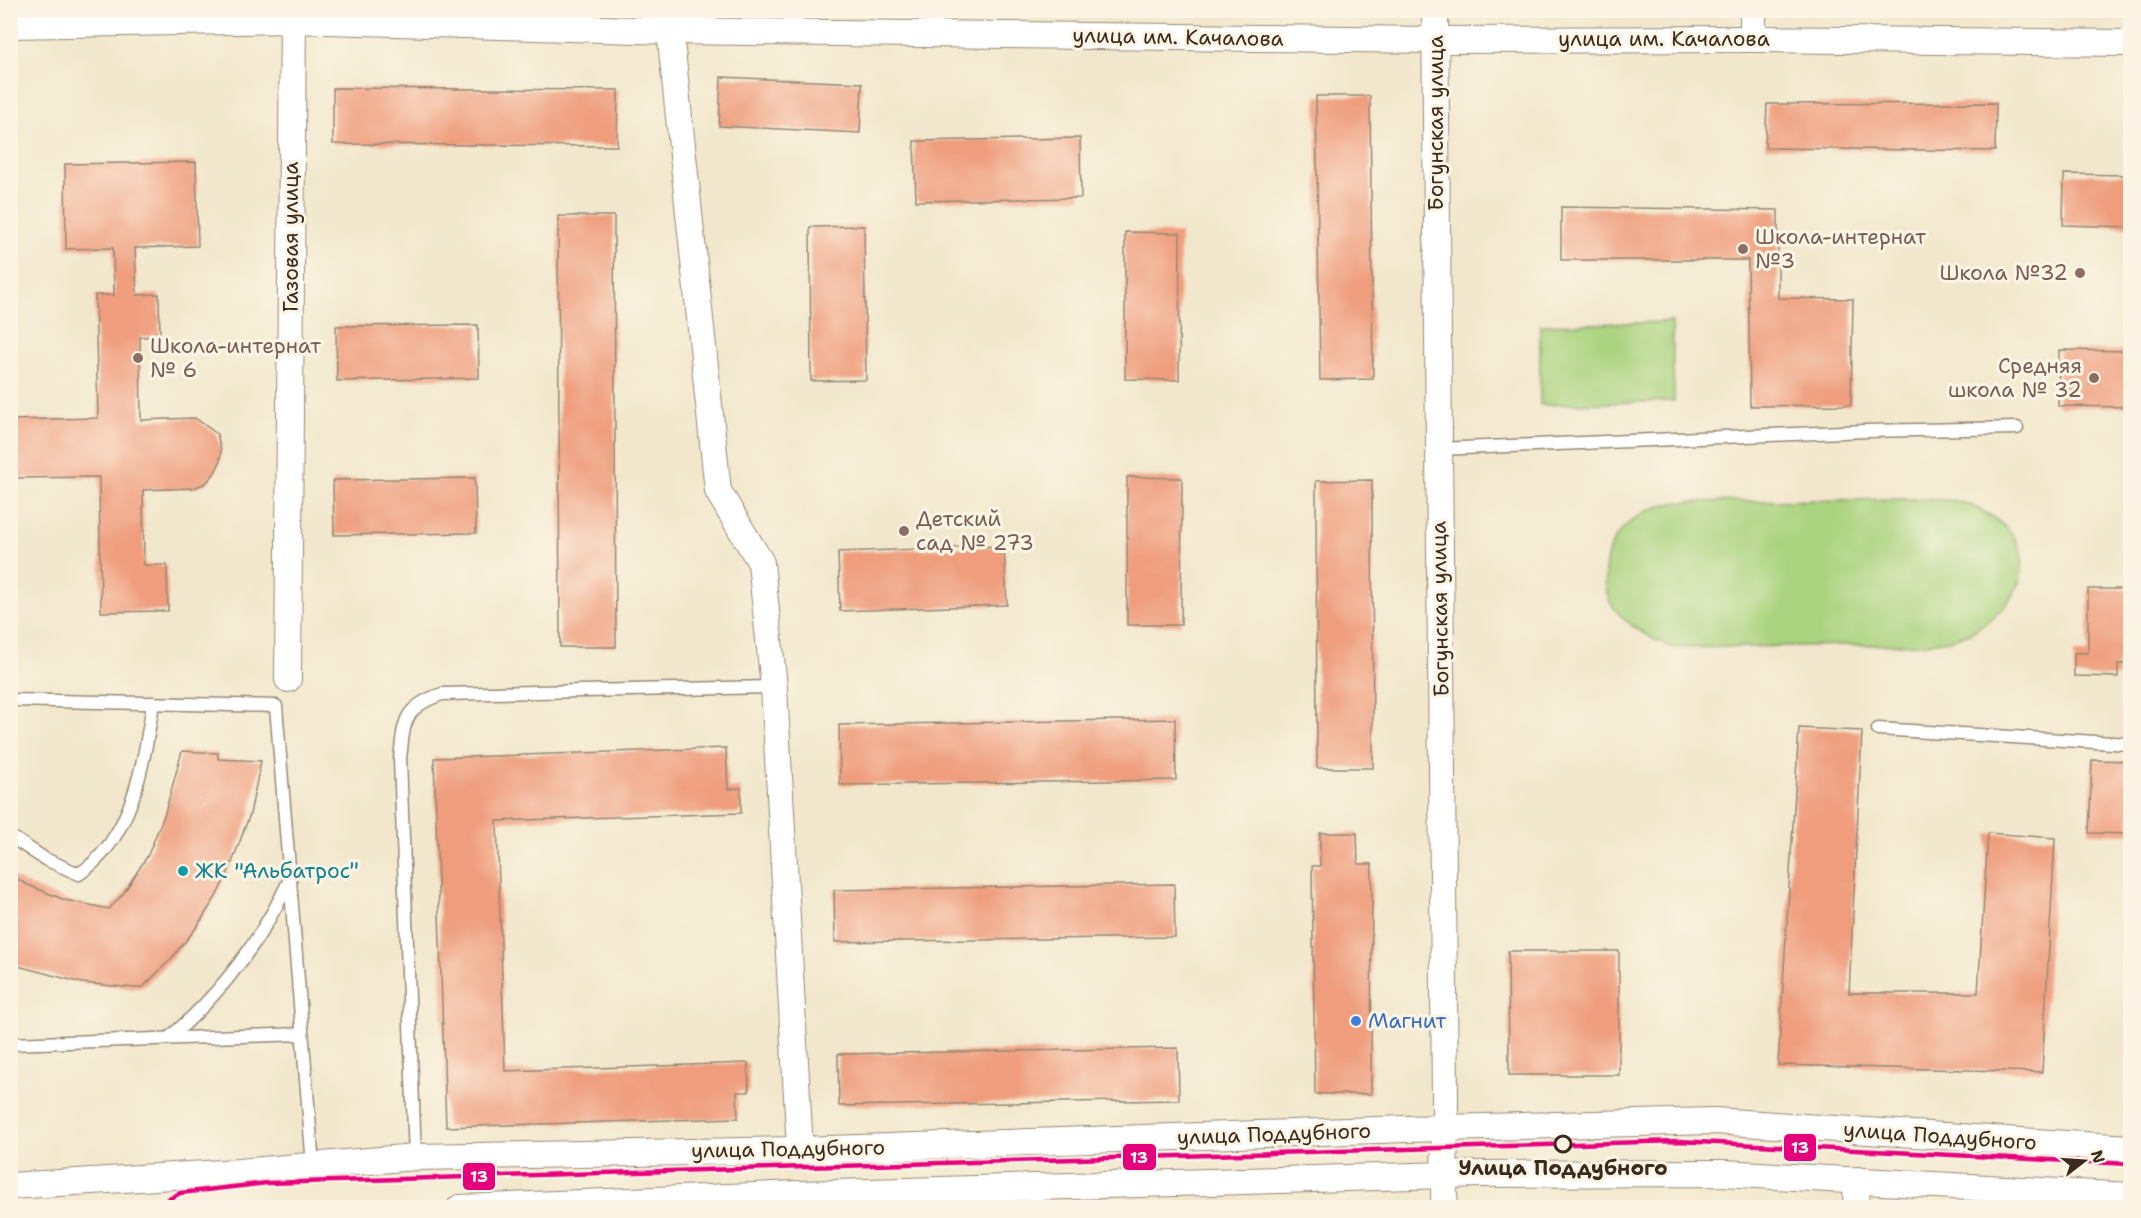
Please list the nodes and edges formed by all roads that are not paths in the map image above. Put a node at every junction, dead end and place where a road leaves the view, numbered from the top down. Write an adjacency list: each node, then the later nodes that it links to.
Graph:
1 (1435, 10): 7 (street, Богунская улица)
2 (1753, 10): 6 (street)
3 (292, 15): 4 (street, улица им. Качалова); 5 (street, улица им. Качалова); 11 (street, Газовая улица)
4 (10, 25)
5 (670, 31): 7 (street, улица им. Качалова); 12 (street)
6 (1753, 39): 7 (street, улица им. Качалова); 8 (street, улица им. Качалова)
7 (1435, 40): 10 (street, Богунская улица)
8 (2130, 43)
9 (2017, 428): 10 (lane)
10 (1439, 449): 22 (street, Богунская улица)
11 (288, 679)
12 (774, 687): 24 (street); 25 (lane)
13 (10, 700): 14 (lane)
14 (153, 703): 17 (lane); 18 (lane)
15 (1878, 729): 16 (lane)
16 (2130, 744)
17 (10, 836)
18 (289, 880): 19 (lane); 20 (lane)
19 (302, 1034): 20 (lane); 26 (lane)
20 (169, 1038): 21 (lane)
21 (10, 1044)
22 (1445, 1128): 23 (street, улица Поддубного); 24 (street, улица Поддубного); 27 (street, Богунская улица)
23 (2130, 1148)
24 (800, 1150): 25 (street, улица Поддубного)
25 (416, 1157): 26 (street, улица Поддубного)
26 (313, 1166): 29 (street, улица Поддубного)
27 (1445, 1176): 28 (street); 31 (street); 33 (street, Богунская улица)
28 (1857, 1180): 30 (street); 34 (street)
29 (10, 1186)
30 (2130, 1196)
31 (801, 1201): 32 (street)
32 (460, 1208)
33 (1444, 1208)
34 (1856, 1208)

